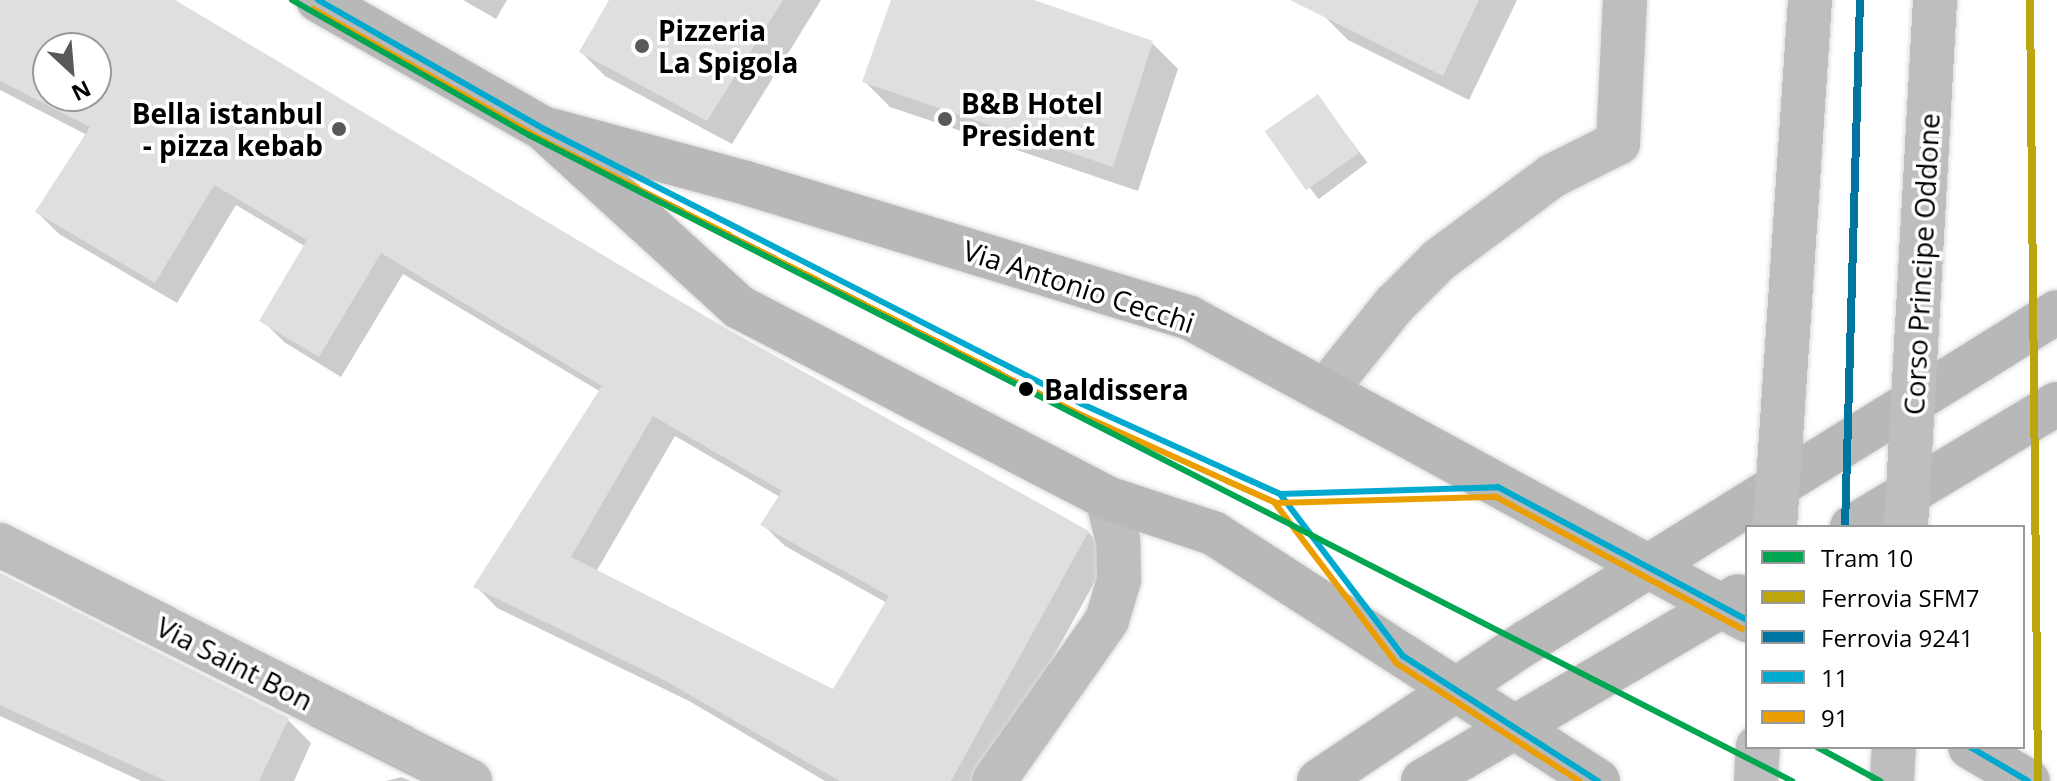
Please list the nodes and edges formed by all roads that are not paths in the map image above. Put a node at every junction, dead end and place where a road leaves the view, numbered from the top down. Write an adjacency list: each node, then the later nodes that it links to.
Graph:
1 (318, 0): 5 (street, Via Antonio Cecchi)
2 (1625, 0): 7 (street)
3 (1810, 0): 11 (street)
4 (1935, 0): 8 (street, Corso Principe Oddone)
5 (544, 129): 7 (street, Via Antonio Cecchi); 10 (street, Via Antonio Cecchi)
6 (2057, 312): 8 (street)
7 (1325, 391): 15 (street, Via Antonio Cecchi)
8 (1912, 403): 11 (street); 12 (street, Corso Principe Oddone)
9 (2057, 404): 12 (street)
10 (1107, 498): 17 (street, Via Antonio Cecchi); 23 (street)
11 (1776, 507): 15 (street)
12 (1907, 510): 13 (street)
13 (1858, 525)
14 (0, 545): 22 (street, Via Saint Bon)
15 (1648, 568): 16 (street, Via Antonio Cecchi); 17 (street)
16 (1738, 606): 18 (street)
17 (1454, 691): 18 (street, Via Antonio Cecchi); 24 (street)
18 (1516, 727): 25 (street); 26 (street, Via Antonio Cecchi)
19 (1758, 749): 27 (street)
20 (1894, 749): 28 (street)
21 (1973, 749): 29 (street)
22 (470, 781)
23 (994, 781)
24 (1319, 781)
25 (1423, 781)
26 (1598, 781)
27 (1756, 781)
28 (1892, 781)
29 (2028, 781)

